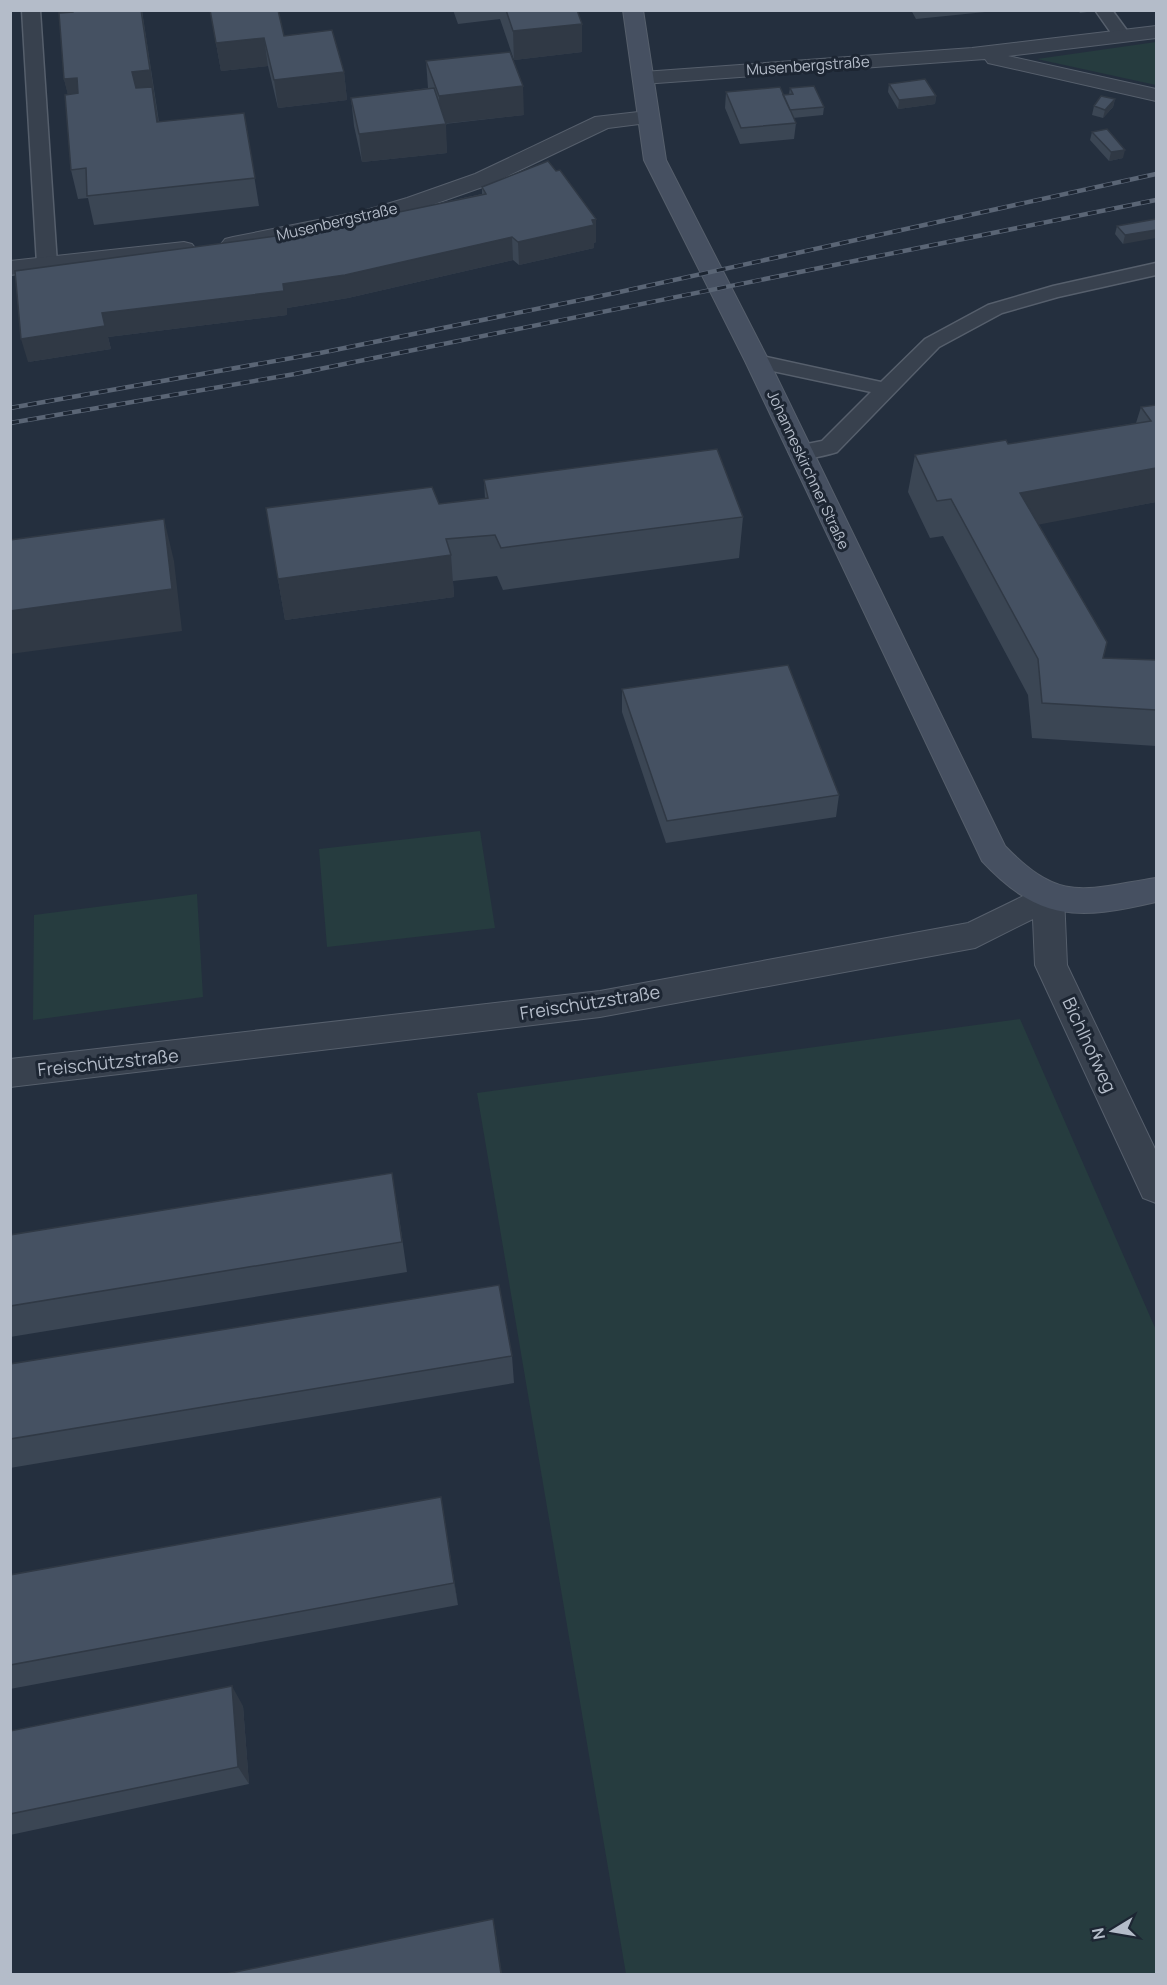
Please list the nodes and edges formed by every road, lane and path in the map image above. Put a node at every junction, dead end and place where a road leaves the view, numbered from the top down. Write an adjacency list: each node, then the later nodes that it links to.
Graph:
1 (31, 10): 10 (lane)
2 (633, 10): 7 (street, Johanneskirchner Straße)
3 (1103, 10): 5 (lane)
4 (1156, 32): 5 (street, Musenbergstraße)
5 (1122, 36): 6 (street, Musenbergstraße)
6 (972, 54): 7 (street, Musenbergstraße); 8 (street, Musenbergstraße)
7 (643, 78): 9 (street, Johanneskirchner Straße)
8 (1156, 95)
9 (647, 117): 10 (street, Musenbergstraße); 13 (street, Johanneskirchner Straße)
10 (48, 264): 11 (street, Musenbergstraße)
11 (10, 268)
12 (1156, 269): 14 (lane)
13 (757, 361): 14 (lane); 15 (street, Johanneskirchner Straße)
14 (885, 389): 15 (lane)
15 (800, 452): 17 (street, Johanneskirchner Straße)
16 (1156, 890): 17 (street)
17 (1048, 896): 18 (street, Freischützstraße); 19 (street, Bichlhofweg)
18 (10, 1073)
19 (1156, 1187)

